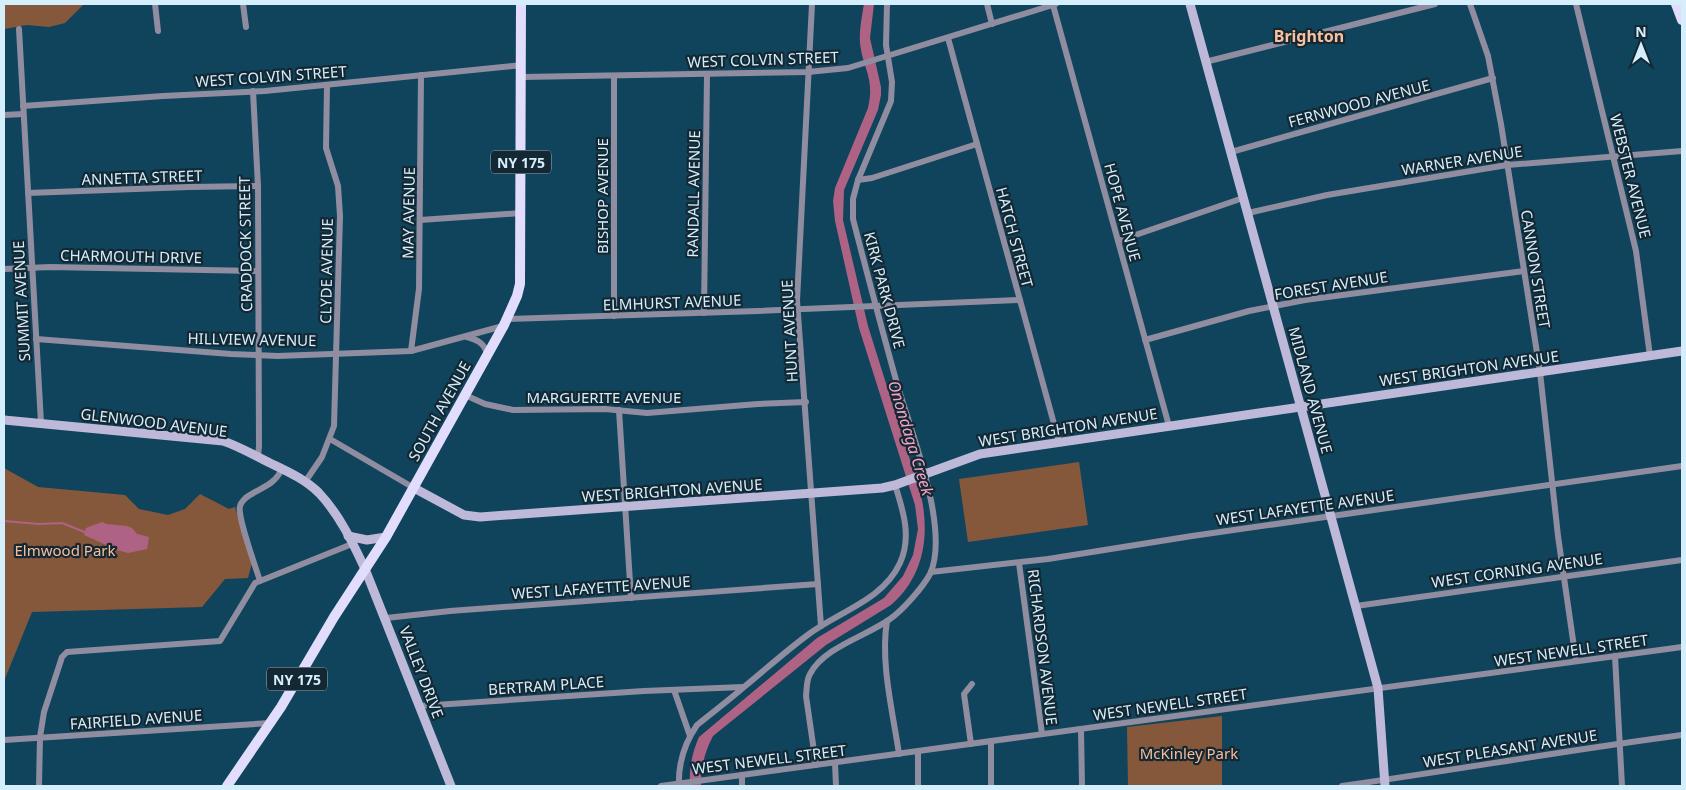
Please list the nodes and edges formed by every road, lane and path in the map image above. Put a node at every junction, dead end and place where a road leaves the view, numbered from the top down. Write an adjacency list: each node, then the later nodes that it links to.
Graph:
1 (155, 4): 18 (street)
2 (243, 4): 16 (street)
3 (521, 4): 22 (main road, SOUTH AVENUE / NY 175)
4 (812, 4): 23 (street, HUNT AVENUE)
5 (887, 4): 20 (street, KIRK PARK DRIVE)
6 (987, 4): 15 (street)
7 (1054, 4): 13 (street, WEST COLVIN STREET); 46 (street, HOPE AVENUE)
8 (1190, 4): 21 (street, MIDLAND AVENUE)
9 (1435, 4): 21 (street)
10 (1470, 4): 28 (street, CANNON STREET)
11 (1576, 4): 37 (street, WEBSTER AVENUE)
12 (1676, 4): 14 (main road)
13 (1041, 6): 15 (street, WEST COLVIN STREET)
14 (1682, 20)
15 (992, 24): 19 (street, WEST COLVIN STREET)
16 (246, 27)
17 (19, 29): 31 (street, SUMMIT AVENUE)
18 (158, 31)
19 (948, 38): 20 (street, WEST COLVIN STREET); 34 (street, HATCH STREET)
20 (887, 56): 23 (street, WEST COLVIN STREET); 39 (street, KIRK PARK DRIVE)
21 (1206, 62): 35 (street, MIDLAND AVENUE)
22 (522, 65): 25 (street, WEST COLVIN STREET); 27 (main road, SOUTH AVENUE / NY 175)
23 (808, 72): 24 (street, WEST COLVIN STREET); 54 (street, HUNT AVENUE)
24 (707, 74): 26 (street, WEST COLVIN STREET); 55 (street, RANDALL AVENUE)
25 (421, 75): 29 (street, WEST COLVIN STREET); 45 (street, MAY AVENUE)
26 (614, 76): 27 (street, WEST COLVIN STREET); 56 (street, BISHOP AVENUE)
27 (522, 77): 43 (main road, SOUTH AVENUE / NY 175)
28 (1493, 78): 35 (street, FERNWOOD AVENUE); 38 (street, CANNON STREET)
29 (327, 85): 30 (street, WEST COLVIN STREET); 63 (street, CLYDE AVENUE)
30 (253, 91): 31 (street, WEST COLVIN STREET); 40 (street, CRADDOCK STREET)
31 (23, 106): 32 (street, SUMMIT AVENUE)
32 (23, 114): 33 (street); 41 (street, SUMMIT AVENUE)
33 (4, 115)
34 (977, 144): 39 (street); 51 (street, HATCH STREET)
35 (1231, 152): 42 (street, MIDLAND AVENUE)
36 (1682, 152): 37 (street, WARNER AVENUE)
37 (1613, 157): 38 (street, WARNER AVENUE); 66 (street, WEBSTER AVENUE)
38 (1507, 165): 44 (street, WARNER AVENUE); 49 (street, CANNON STREET)
39 (858, 180): 53 (street, KIRK PARK DRIVE)
40 (258, 186): 41 (street, ANNETTA STREET); 50 (street, CRADDOCK STREET)
41 (28, 193): 47 (street, SUMMIT AVENUE)
42 (1243, 198): 44 (street, MIDLAND AVENUE); 46 (street)
43 (521, 213): 45 (street); 57 (main road, SOUTH AVENUE / NY 175)
44 (1248, 214): 52 (street, MIDLAND AVENUE)
45 (420, 220): 61 (street, MAY AVENUE)
46 (1118, 241): 60 (street, HOPE AVENUE)
47 (32, 268): 48 (street, CHARMOUTH DRIVE); 50 (street, CHARMOUTH DRIVE); 59 (street, SUMMIT AVENUE)
48 (4, 269)
49 (1524, 270): 52 (street, FOREST AVENUE); 67 (street, CANNON STREET)
50 (258, 272): 64 (street, CRADDOCK STREET)
51 (1020, 300): 53 (street); 76 (street, HATCH STREET)
52 (1273, 306): 60 (street, FOREST AVENUE); 70 (street, MIDLAND AVENUE)
53 (876, 307): 54 (street, ELMHURST AVENUE); 80 (street, KIRK PARK DRIVE)
54 (798, 309): 55 (street, ELMHURST AVENUE); 69 (street, HUNT AVENUE)
55 (704, 313): 56 (street, ELMHURST AVENUE)
56 (614, 316): 57 (street, ELMHURST AVENUE)
57 (506, 322): 58 (street, HILLVIEW AVENUE); 65 (main road, SOUTH AVENUE / NY 175)
58 (465, 337): 61 (street, HILLVIEW AVENUE); 65 (street)
59 (36, 339): 64 (street, HILLVIEW AVENUE); 73 (street, SUMMIT AVENUE)
60 (1145, 340): 74 (street, HOPE AVENUE)
61 (410, 351): 63 (street, HILLVIEW AVENUE)
62 (1682, 351): 66 (street, WEST BRIGHTON AVENUE)
63 (336, 353): 64 (street, HILLVIEW AVENUE); 75 (street, CLYDE AVENUE)
64 (259, 355): 77 (street, CRADDOCK STREET)
65 (488, 355): 68 (main road, SOUTH AVENUE / NY 175)
66 (1650, 356): 67 (street, WEST BRIGHTON AVENUE)
67 (1540, 372): 70 (street, WEST BRIGHTON AVENUE); 83 (street, CANNON STREET)
68 (465, 395): 71 (street, MARGUERITE AVENUE); 84 (main road, SOUTH AVENUE / NY 175)
69 (806, 402): 71 (street, MARGUERITE AVENUE); 85 (street, HUNT AVENUE)
70 (1301, 406): 74 (street, WEST BRIGHTON AVENUE); 87 (street, MIDLAND AVENUE)
71 (619, 410): 86 (street)
72 (4, 420): 73 (street, GLENWOOD AVENUE)
73 (41, 423): 77 (street, GLENWOOD AVENUE)
74 (1169, 426): 76 (street, WEST BRIGHTON AVENUE)
75 (330, 439): 81 (street, CLYDE AVENUE); 84 (street, WEST BRIGHTON AVENUE)
76 (1059, 442): 80 (street, WEST BRIGHTON AVENUE)
77 (258, 457): 79 (street, GLENWOOD AVENUE)
78 (1682, 466): 83 (street, WEST LAFAYETTE AVENUE)
79 (282, 469): 81 (street, GLENWOOD AVENUE); 95 (street)
80 (922, 475): 82 (street, WEST BRIGHTON AVENUE); 93 (street, KIRK PARK DRIVE)
81 (305, 482): 89 (street, GLENWOOD AVENUE)
82 (899, 483): 85 (street, WEST BRIGHTON AVENUE); 101 (street)
83 (1552, 484): 87 (street, WEST LAFAYETTE AVENUE); 94 (street, CANNON STREET)
84 (414, 488): 86 (street, WEST BRIGHTON AVENUE); 88 (main road, SOUTH AVENUE / NY 175)
85 (812, 493): 86 (street, WEST BRIGHTON AVENUE); 96 (street, HUNT AVENUE)
86 (624, 507): 97 (street)
87 (1331, 516): 91 (street, WEST LAFAYETTE AVENUE); 98 (street, MIDLAND AVENUE)
88 (386, 536): 89 (street); 92 (main road, SOUTH AVENUE / NY 175)
89 (350, 540): 92 (street, GLENWOOD AVENUE); 95 (street)
90 (1682, 560): 94 (street, WEST CORNING AVENUE)
91 (1019, 562): 93 (street, WEST LAFAYETTE AVENUE); 112 (street, RICHARDSON AVENUE)
92 (365, 569): 99 (street, VALLEY DRIVE); 110 (main road, SOUTH AVENUE / NY 175)
93 (931, 572): 100 (street, KIRK PARK DRIVE)
94 (1564, 576): 98 (street, WEST CORNING AVENUE); 104 (street, CANNON STREET)
95 (260, 581): 115 (street)
96 (818, 584): 97 (street, WEST LAFAYETTE AVENUE); 101 (street, HUNT AVENUE)
97 (631, 598): 99 (street, WEST LAFAYETTE AVENUE)
98 (1356, 606): 107 (street, MIDLAND AVENUE)
99 (386, 618): 109 (street, VALLEY DRIVE)
100 (887, 621): 121 (street); 123 (street, KIRK PARK DRIVE)
101 (821, 626): 106 (street)
102 (1682, 647): 103 (street, WEST NEWELL STREET)
103 (1614, 656): 104 (street, WEST NEWELL STREET); 118 (street)
104 (1576, 661): 107 (street, WEST NEWELL STREET)
105 (972, 684): 119 (street)
106 (744, 687): 108 (street, BERTRAM PLACE); 114 (street)
107 (1378, 688): 111 (street, WEST NEWELL STREET); 125 (street, MIDLAND AVENUE)
108 (674, 690): 109 (street, BERTRAM PLACE); 114 (street)
109 (420, 706): 129 (street, VALLEY DRIVE)
110 (270, 723): 115 (street, FAIRFIELD AVENUE); 128 (main road, SOUTH AVENUE / NY 175)
111 (1081, 729): 112 (street, WEST NEWELL STREET); 135 (street)
112 (1042, 734): 117 (street, WEST NEWELL STREET)
113 (1682, 735): 118 (street, WEST PLEASANT AVENUE)
114 (690, 736): 126 (street)
115 (40, 737): 116 (street, FAIRFIELD AVENUE); 127 (street)
116 (4, 740)
117 (991, 741): 119 (street, WEST NEWELL STREET); 134 (street)
118 (1620, 743): 125 (street, WEST PLEASANT AVENUE); 137 (street)
119 (971, 744): 120 (street, WEST NEWELL STREET)
120 (918, 752): 121 (street, WEST NEWELL STREET); 133 (street)
121 (899, 754): 122 (street, WEST NEWELL STREET)
122 (835, 763): 123 (street, WEST NEWELL STREET); 132 (street)
123 (816, 765): 124 (street, WEST NEWELL STREET)
124 (742, 775): 126 (street, WEST NEWELL STREET); 131 (street)
125 (1385, 783): 136 (street, WEST PLEASANT AVENUE)
126 (679, 785): 130 (street, WEST NEWELL STREET)
127 (39, 786)
128 (227, 786)
129 (451, 786)
130 (661, 786)
131 (742, 786)
132 (836, 786)
133 (918, 786)
134 (991, 786)
135 (1082, 786)
136 (1342, 786)
137 (1622, 786)

